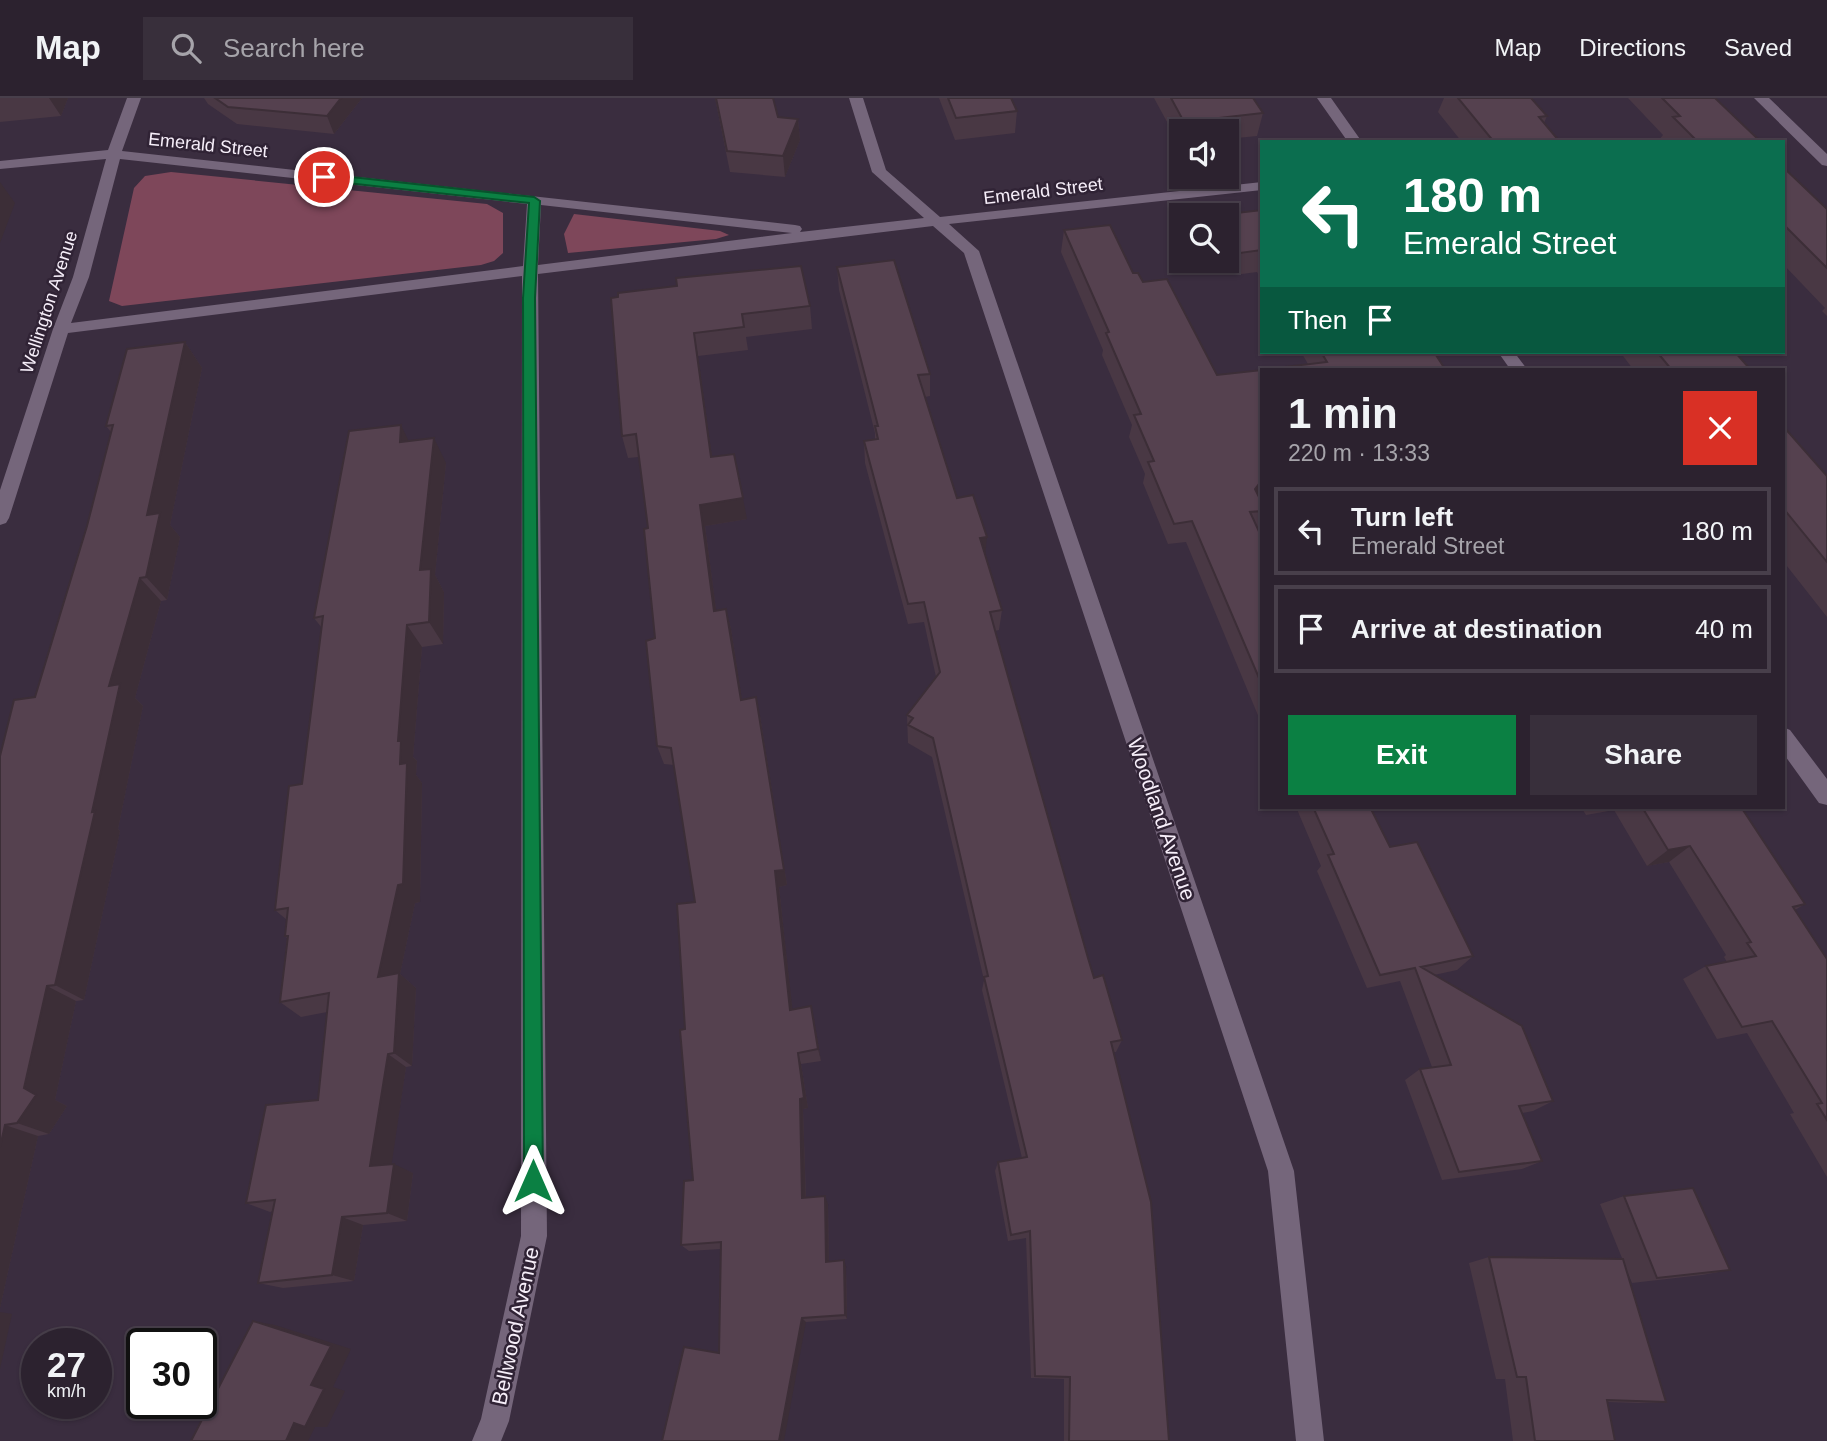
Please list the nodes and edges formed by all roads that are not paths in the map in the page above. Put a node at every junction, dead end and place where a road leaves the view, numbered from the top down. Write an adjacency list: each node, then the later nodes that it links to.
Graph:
1 (134, 98): 6 (street, Wellington Avenue)
2 (856, 98): 11 (street, Woodland Avenue)
3 (1324, 98): 5 (street)
4 (1760, 98): 7 (street)
5 (1354, 140)
6 (114, 154): 8 (street, Emerald Street); 10 (street, Emerald Street); 14 (street, Wellington Avenue)
7 (1827, 162)
8 (0, 165)
9 (1260, 186): 11 (street, Emerald Street)
10 (534, 201): 12 (street, Emerald Street); 13 (street, Bellwood Avenue)
11 (938, 223): 12 (street, Emerald Street); 21 (street, Woodland Avenue)
12 (829, 233): 13 (street, Emerald Street)
13 (530, 271): 14 (street, Emerald Street); 20 (street, Bellwood Avenue)
14 (61, 329): 17 (street, Wellington Avenue)
15 (1508, 354): 16 (street)
16 (1518, 368)
17 (0, 518)
18 (1785, 739): 19 (street)
19 (1827, 796)
20 (486, 1441)
21 (1310, 1441)

